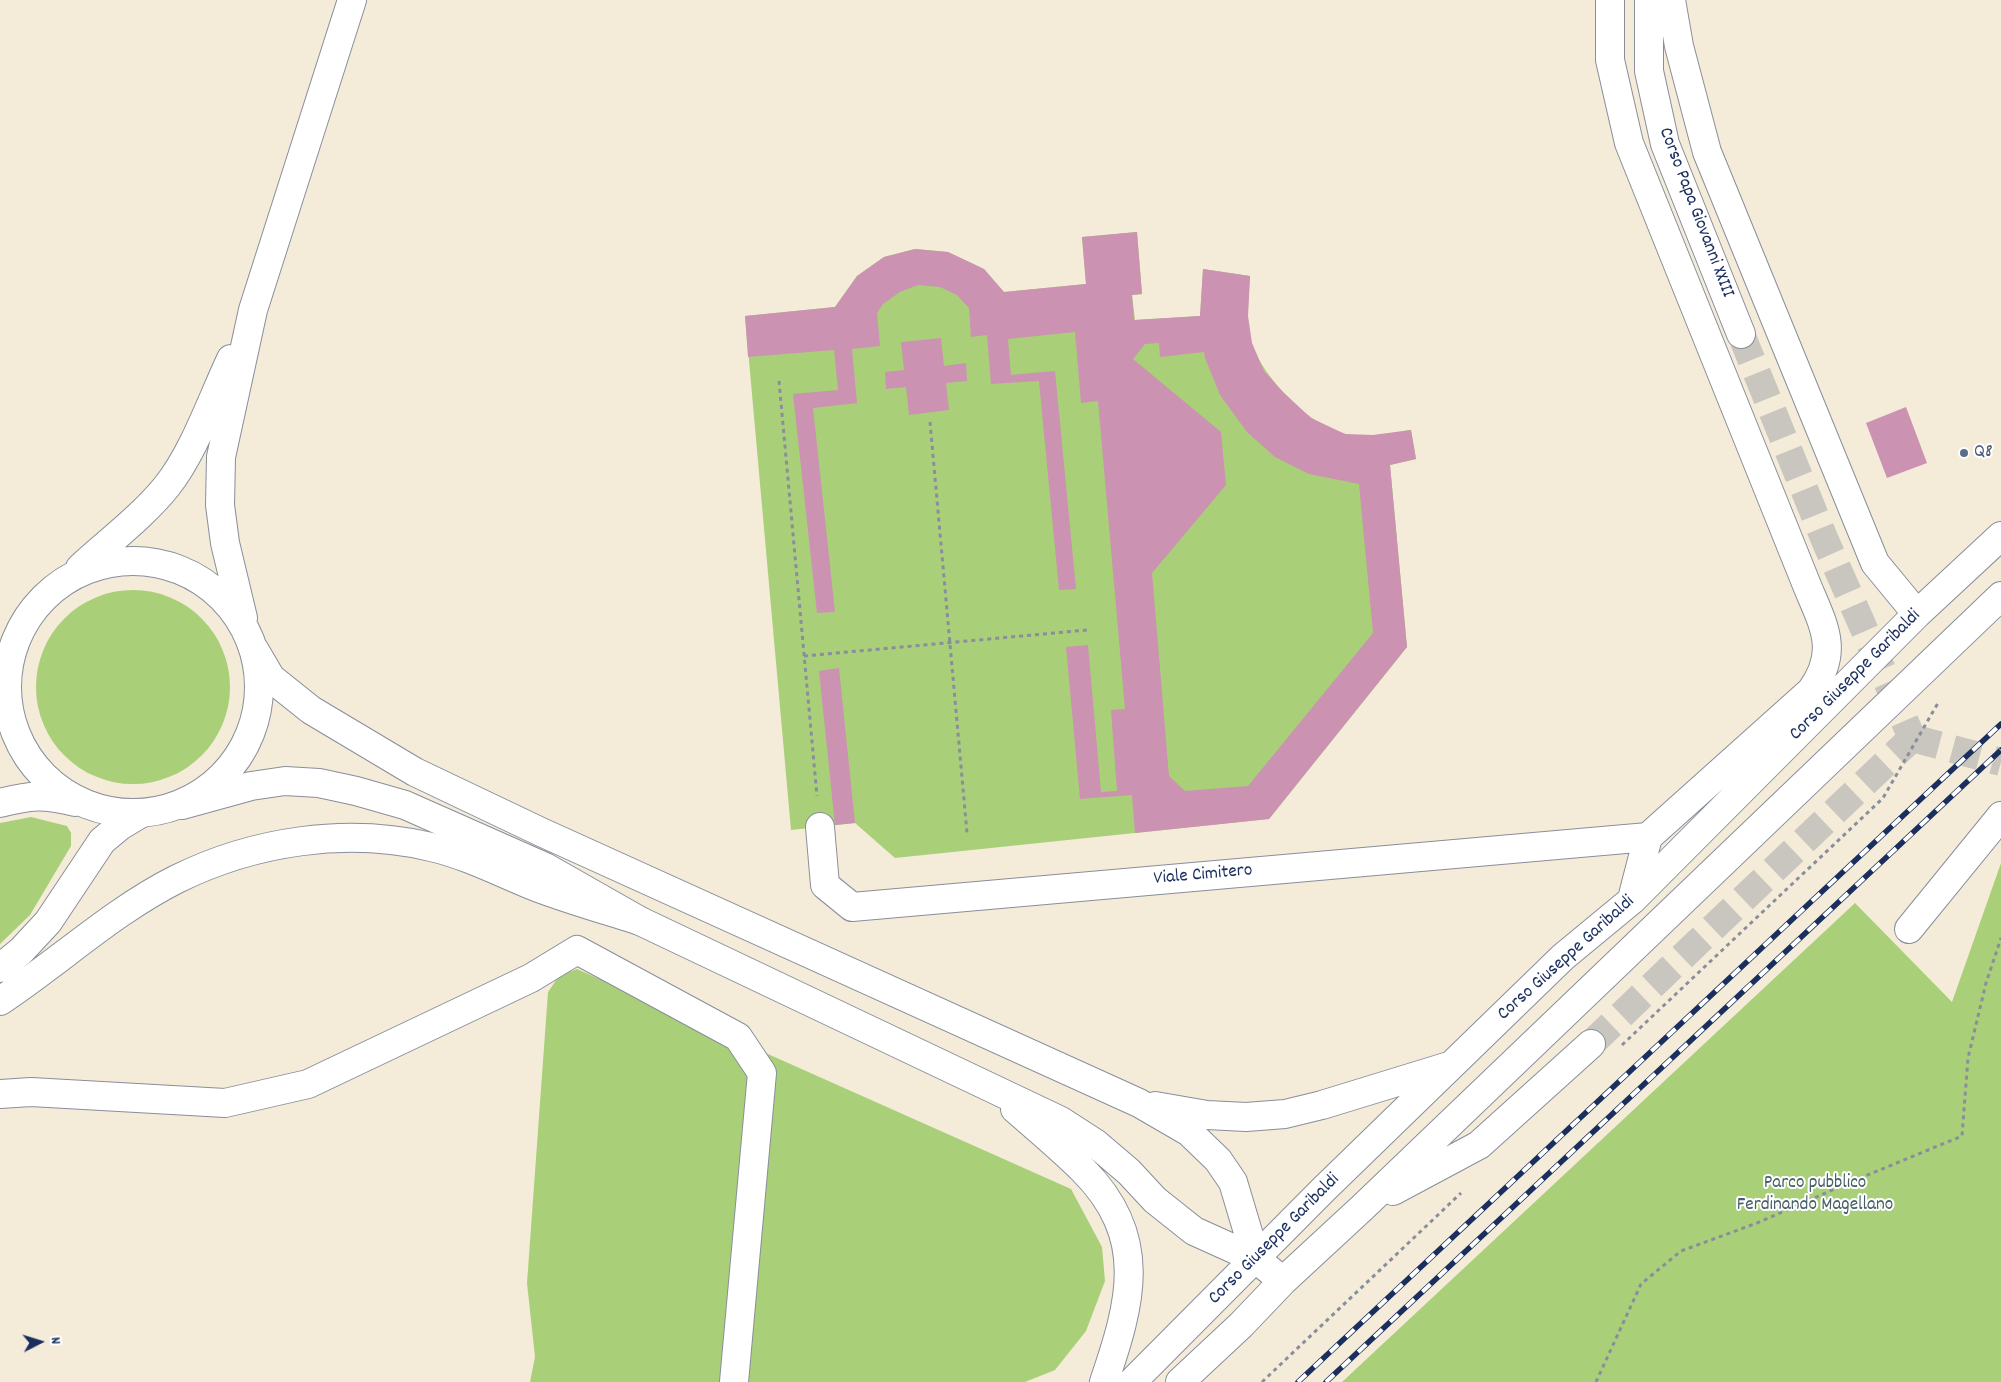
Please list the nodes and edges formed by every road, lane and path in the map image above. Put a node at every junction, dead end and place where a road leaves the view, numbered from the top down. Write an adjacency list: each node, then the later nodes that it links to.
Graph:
1 (352, 0): 5 (main road)
2 (1610, 0): 27 (main road)
3 (1649, 0): 6 (main road, Corso Papa Giovanni XXIII)
4 (1671, 0): 12 (main road)
5 (253, 310): 10 (main road); 14 (main road)
6 (1741, 334)
7 (779, 381): 17 (path)
8 (930, 422): 15 (path)
9 (2001, 536): 12 (main road, Corso Giuseppe Garibaldi)
10 (71, 575): 14 (main road); 16 (main road)
11 (2001, 596): 41 (main road, Corso Giuseppe Garibaldi)
12 (1917, 614): 28 (main road, Corso Giuseppe Garibaldi)
13 (1087, 630): 15 (path)
14 (250, 638): 21 (main road); 39 (main road)
15 (950, 642): 17 (path); 26 (path)
16 (12, 649): 18 (main road); 22 (main road)
17 (804, 656): 25 (path)
18 (0, 678)
19 (1940, 700): 35 (path)
20 (0, 802): 22 (main road)
21 (182, 804): 23 (main road); 29 (main road)
22 (89, 806): 23 (main road)
23 (140, 814): 32 (main road)
24 (2001, 816): 30 (main road)
25 (820, 827): 27 (main road, Viale Cimitero)
26 (968, 833)
27 (1648, 837): 28 (main road)
28 (1632, 900): 36 (main road, Corso Giuseppe Garibaldi)
29 (640, 921): 33 (main road); 37 (main road)
30 (1909, 929)
31 (2001, 938): 49 (path)
32 (0, 968)
33 (0, 1001)
34 (1591, 1044): 41 (main road)
35 (1621, 1046)
36 (1453, 1065): 39 (main road); 42 (main road, Corso Giuseppe Garibaldi)
37 (992, 1088): 42 (main road); 45 (main road)
38 (0, 1094): 44 (main road)
39 (1139, 1103): 42 (main road)
40 (1466, 1188): 48 (path)
41 (1363, 1207): 43 (main road, Corso Giuseppe Garibaldi)
42 (1256, 1259): 43 (main road); 46 (main road, Corso Giuseppe Garibaldi)
43 (1283, 1281): 47 (main road, Corso Giuseppe Garibaldi)
44 (734, 1382)
45 (1104, 1382)
46 (1132, 1382)
47 (1180, 1382)
48 (1262, 1382)
49 (1596, 1382)

